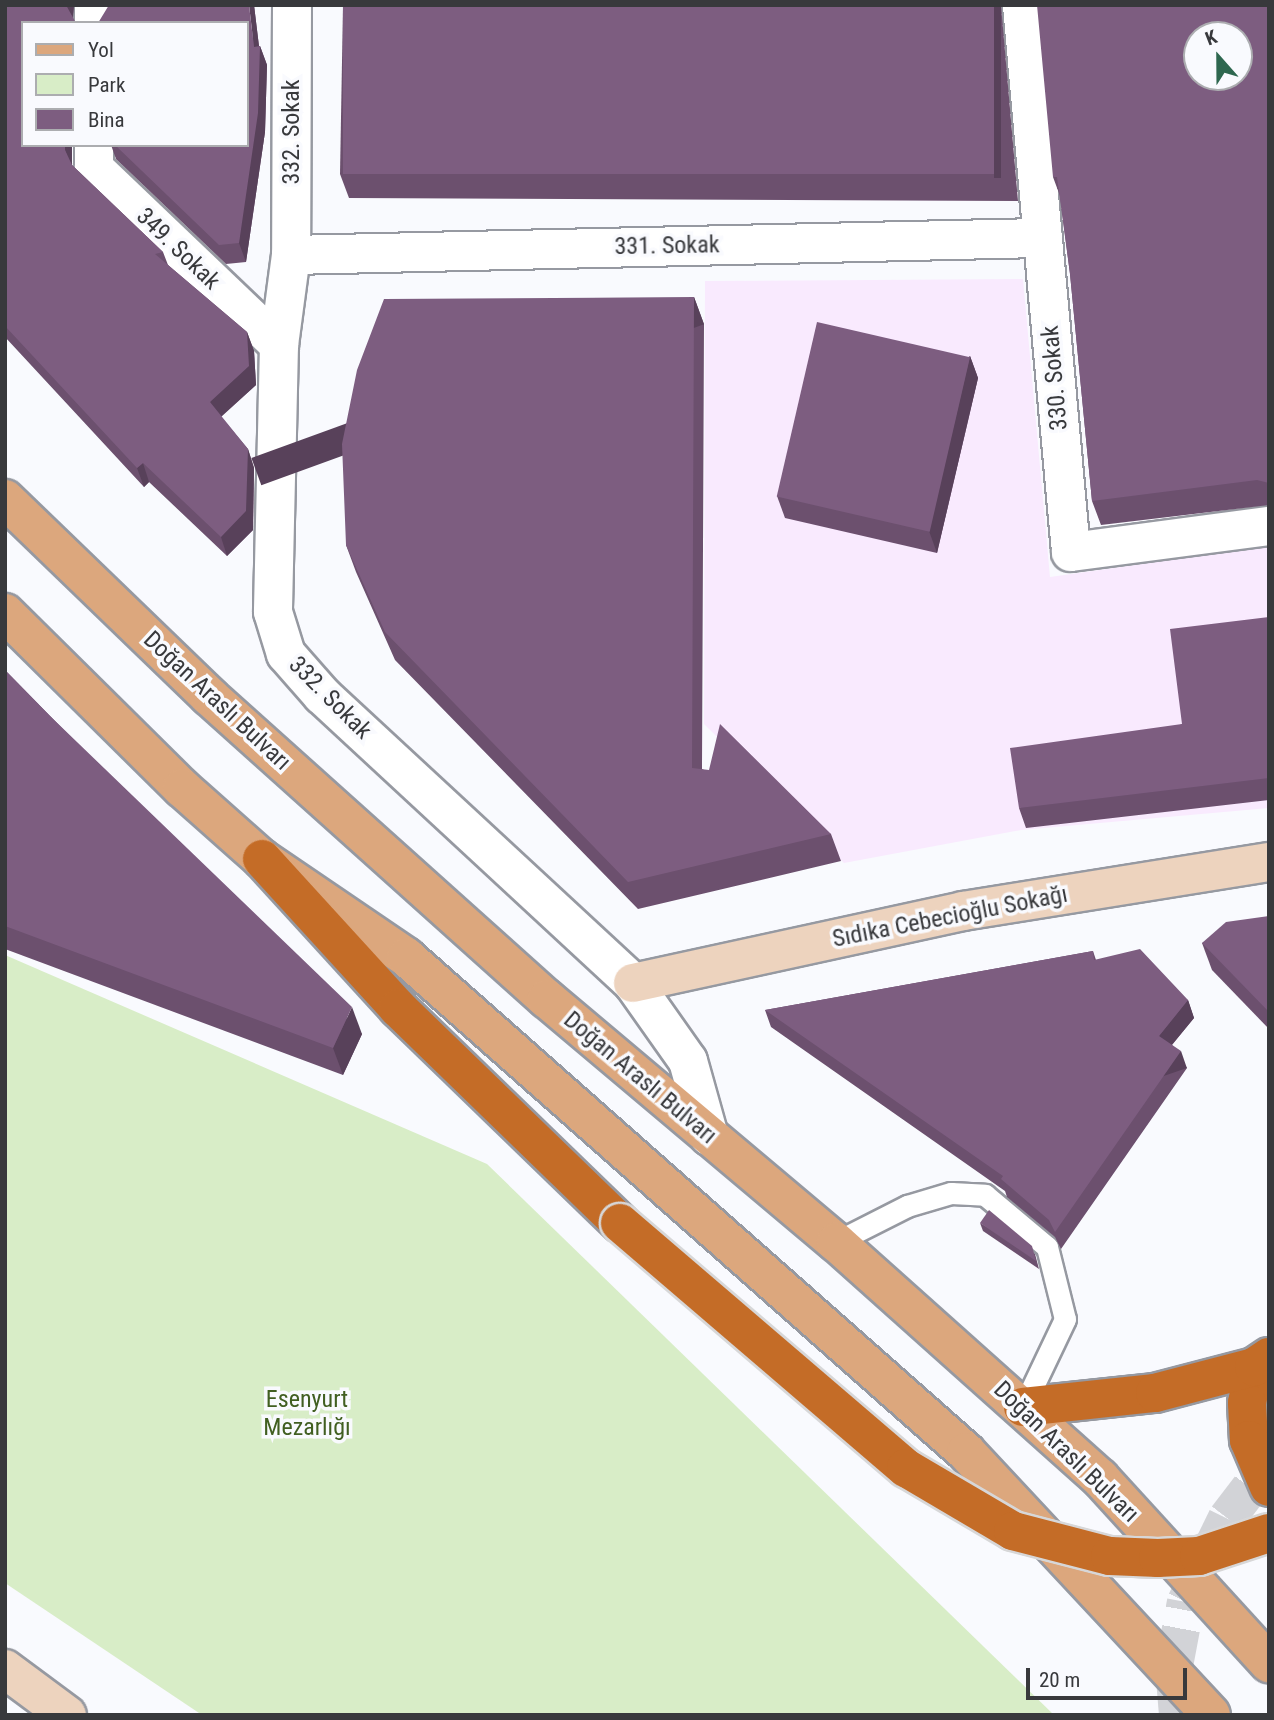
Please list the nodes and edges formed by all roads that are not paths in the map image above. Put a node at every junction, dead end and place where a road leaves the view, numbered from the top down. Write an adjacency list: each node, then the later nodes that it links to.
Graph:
1 (292, 5): 5 (street, 332. Sokak)
2 (1022, 5): 4 (street, 330. Sokak)
3 (94, 147): 6 (street, 349. Sokak)
4 (1043, 238): 5 (street, 331. Sokak); 8 (street, 330. Sokak)
5 (291, 255): 6 (street, 332. Sokak)
6 (279, 345): 12 (street, 332. Sokak)
7 (5, 499): 13 (main road, Doğan Araslı Bulvarı)
8 (1269, 526)
9 (5, 612): 10 (main road)
10 (262, 859): 18 (highway, bridge); 22 (main road)
11 (1269, 862): 12 (street, Sıdıka Cebecioğlu Sokağı)
12 (633, 983): 13 (street, 332. Sokak)
13 (709, 1136): 14 (main road, Doğan Araslı Bulvarı)
14 (835, 1242): 16 (main road, Doğan Araslı Bulvarı); 16 (lane)
15 (1261, 1362): 16 (highway); 17 (highway)
16 (1023, 1407): 19 (main road, Doğan Araslı Bulvarı)
17 (1269, 1488)
18 (1269, 1533)
19 (1269, 1663)
20 (5, 1669): 21 (street)
21 (44, 1708)
22 (1211, 1715)

